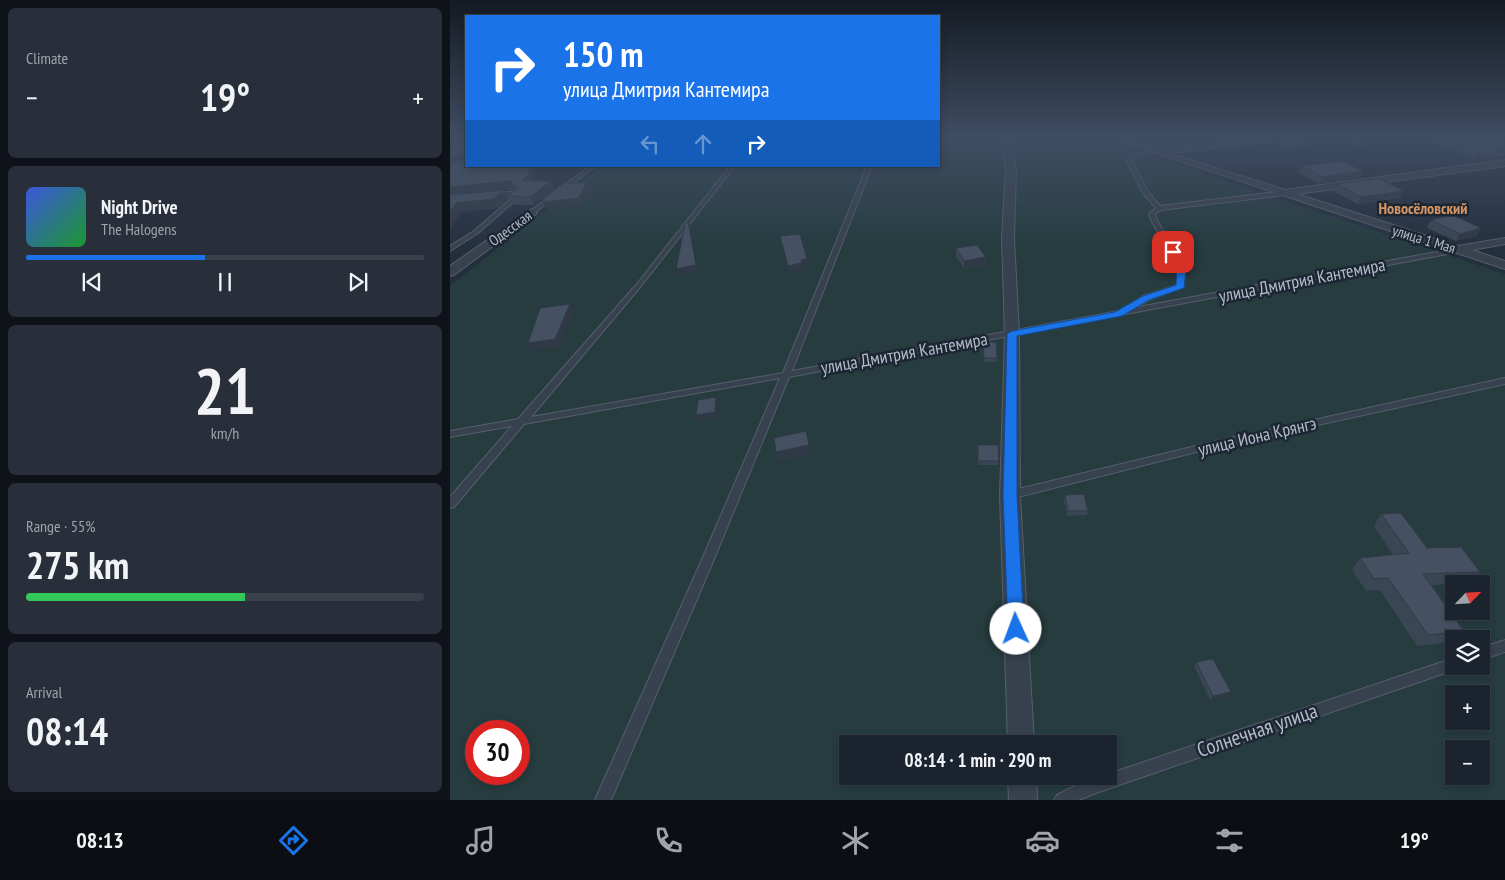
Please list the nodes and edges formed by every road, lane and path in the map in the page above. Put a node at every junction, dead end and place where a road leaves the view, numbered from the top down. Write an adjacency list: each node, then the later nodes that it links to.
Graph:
1 (581, 175): 11 (lane, Одесская)
2 (726, 175): 21 (lane)
3 (866, 175): 19 (lane)
4 (1011, 175): 18 (street)
5 (1137, 175): 10 (lane)
6 (1230, 175): 8 (street, улица 1 Мая)
7 (1415, 175): 8 (street)
8 (1285, 193): 10 (lane); 14 (street, улица 1 Мая)
9 (487, 196): 13 (lane)
10 (1159, 208): 17 (lane)
11 (532, 212): 16 (street, Одесская)
12 (1505, 241): 14 (street, улица Дмитрия Кантемира)
13 (450, 249)
14 (1458, 250): 15 (street, улица 1 Мая); 17 (lane, улица Дмитрия Кантемира)
15 (1505, 265)
16 (450, 272)
17 (1118, 314): 18 (lane, улица Дмитрия Кантемира)
18 (1012, 334): 19 (lane, улица Дмитрия Кантемира); 23 (street)
19 (784, 375): 21 (lane, улица Дмитрия Кантемира); 30 (lane)
20 (1505, 381): 23 (lane, улица Иона Крянгэ)
21 (523, 421): 22 (lane, улица Дмитрия Кантемира); 24 (lane)
22 (450, 434)
23 (1010, 495): 28 (street)
24 (450, 504)
25 (1505, 646): 26 (lane)
26 (1490, 651)
27 (1445, 667): 32 (lane, Солнечная улица)
28 (1021, 735)
29 (1022, 785): 31 (street)
30 (603, 800)
31 (1023, 800)
32 (1062, 800)

